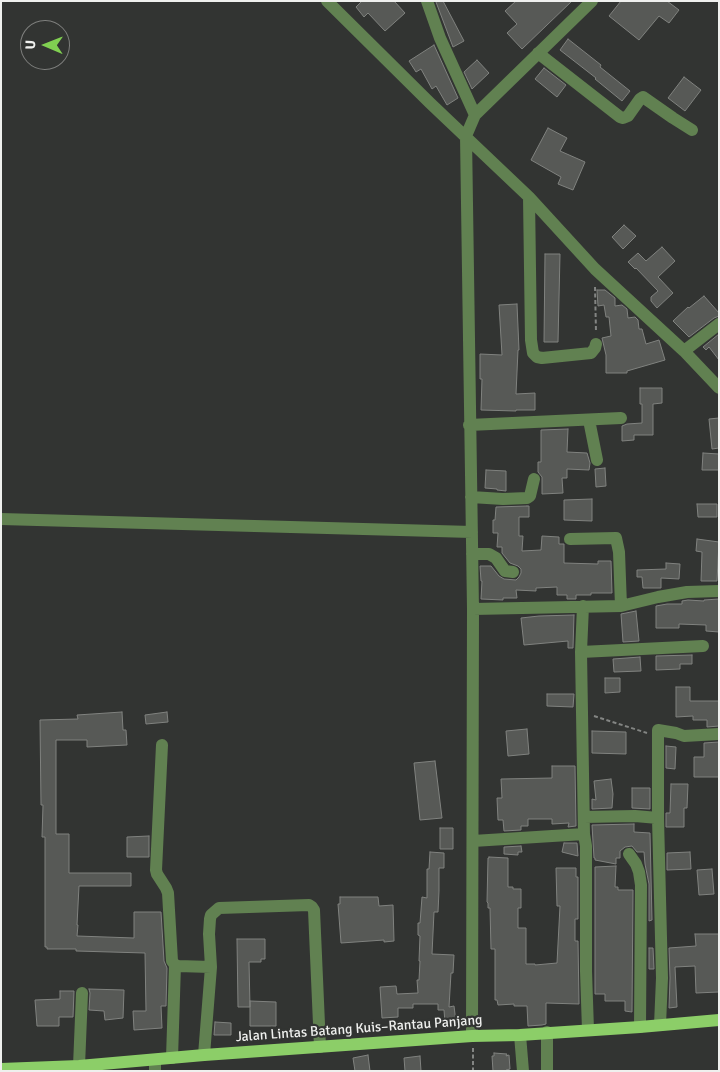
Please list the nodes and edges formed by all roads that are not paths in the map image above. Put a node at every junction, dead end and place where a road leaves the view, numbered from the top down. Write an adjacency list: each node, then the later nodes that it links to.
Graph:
1 (327, 1): 7 (street)
2 (426, 1): 5 (street)
3 (592, 1): 4 (street)
4 (538, 53): 5 (street); 6 (street)
5 (475, 115): 7 (street)
6 (692, 130)
7 (466, 136): 8 (street); 15 (street)
8 (529, 197): 10 (street); 11 (street)
9 (719, 324): 11 (street)
10 (596, 344)
11 (684, 351): 12 (street)
12 (719, 388)
13 (621, 418): 14 (street)
14 (589, 420): 15 (street); 16 (street)
15 (469, 425): 18 (street)
16 (597, 460)
17 (534, 479): 18 (street)
18 (471, 497): 20 (street)
19 (1, 519): 20 (street)
20 (472, 532): 22 (street)
21 (570, 539): 26 (street)
22 (472, 554): 23 (street); 27 (street)
23 (513, 572)
24 (719, 591): 26 (street)
25 (583, 606): 26 (street); 27 (street); 29 (street)
26 (621, 606)
27 (473, 609): 35 (street)
28 (703, 646): 29 (street)
29 (581, 652): 32 (street)
30 (719, 734): 33 (street)
31 (162, 745): 37 (street)
32 (584, 817): 33 (street); 34 (street)
33 (658, 818): 41 (street)
34 (584, 834): 35 (street); 43 (street)
35 (473, 840): 46 (street)
36 (629, 854): 42 (street)
37 (175, 965): 38 (street); 49 (street)
38 (211, 967): 47 (street); 48 (street)
39 (82, 993): 52 (street)
40 (719, 1020): 41 (main road, Jalan Lintas Batang Kuis–Rantau Panjang)
41 (660, 1025): 42 (main road, Jalan Lintas Batang Kuis–Rantau Panjang)
42 (640, 1027): 43 (main road, Jalan Lintas Batang Kuis–Rantau Panjang)
43 (588, 1030): 44 (main road, Jalan Lintas Batang Kuis–Rantau Panjang)
44 (546, 1032): 45 (main road, Jalan Lintas Batang Kuis–Rantau Panjang); 54 (street)
45 (520, 1034): 46 (main road, Jalan Lintas Batang Kuis–Rantau Panjang); 53 (street)
46 (472, 1036): 47 (main road, Jalan Lintas Batang Kuis–Rantau Panjang)
47 (320, 1047): 48 (main road, Jalan Lintas Batang Kuis–Rantau Panjang)
48 (204, 1055): 49 (main road, Jalan Lintas Batang Kuis–Rantau Panjang)
49 (172, 1058): 50 (main road, Jalan Lintas Batang Kuis–Rantau Panjang)
50 (155, 1065): 52 (main road, Jalan Lintas Batang Kuis–Rantau Panjang)
51 (1, 1068): 52 (main road, Jalan Lintas Batang Kuis–Rantau Panjang)
52 (71, 1068)
53 (523, 1071)
54 (547, 1071)

